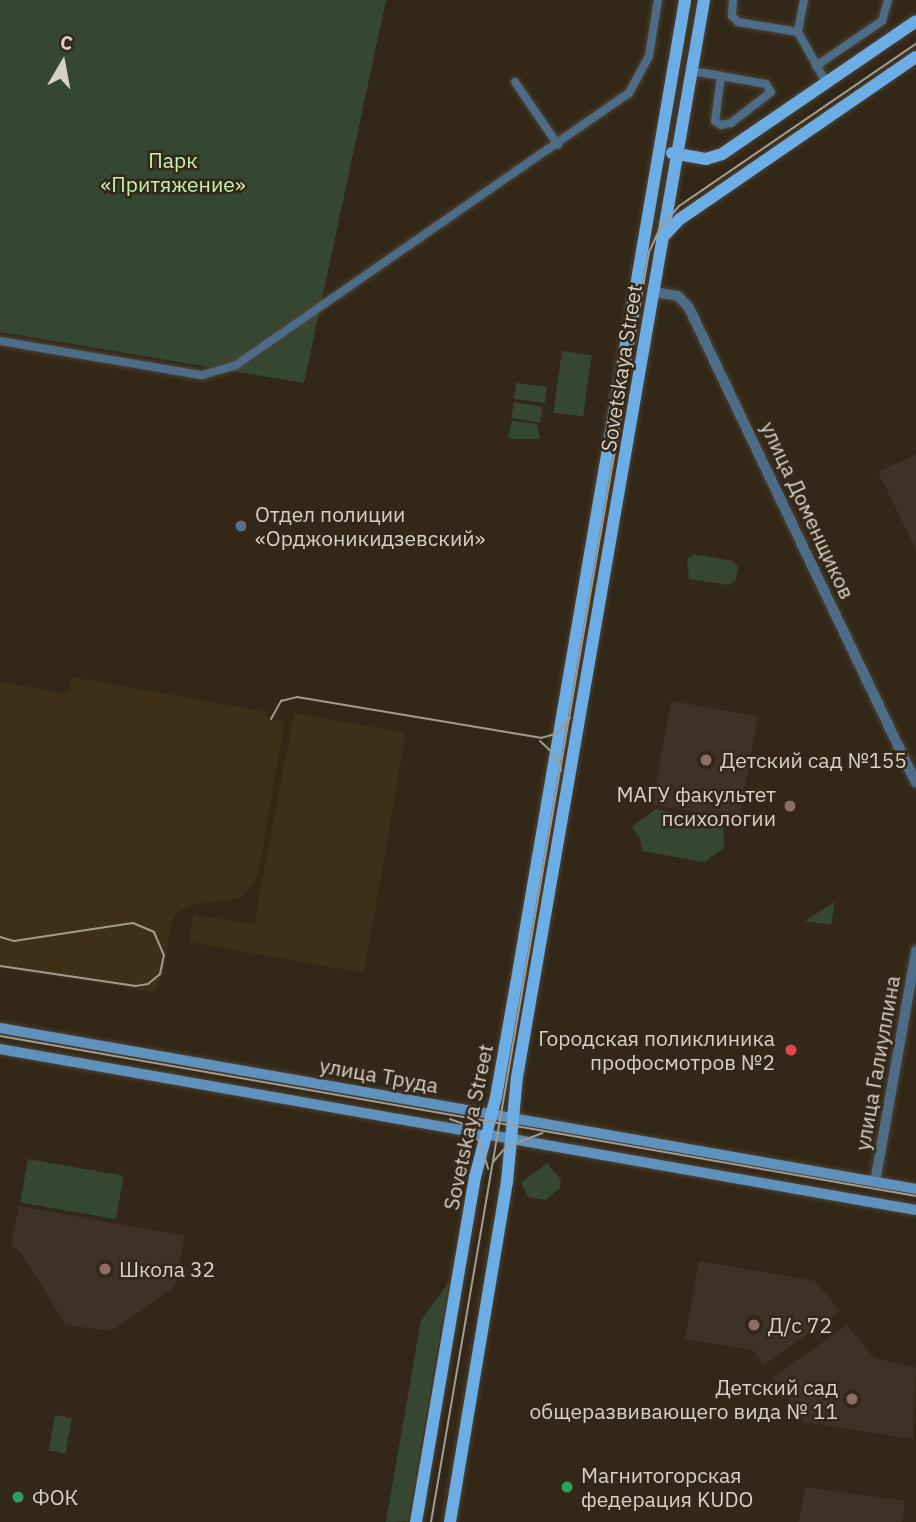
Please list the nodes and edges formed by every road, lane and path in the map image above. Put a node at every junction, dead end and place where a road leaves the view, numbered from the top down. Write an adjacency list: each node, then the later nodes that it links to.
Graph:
1 (658, 0): 15 (street)
2 (685, 0): 16 (main road, Sovetskaya Street)
3 (704, 0): 11 (main road, Sovetskaya Street)
4 (733, 0): 8 (street)
5 (804, 0): 8 (street)
6 (888, 0): 10 (street)
7 (916, 21): 14 (main road)
8 (798, 32): 10 (street)
9 (916, 57): 18 (main road)
10 (816, 66): 14 (street)
11 (691, 71): 12 (street); 17 (main road, Sovetskaya Street)
12 (721, 76): 12 (street)
13 (515, 82): 15 (street)
14 (826, 82): 17 (main road)
15 (558, 145): 21 (street)
16 (660, 151): 17 (main road); 19 (main road, Sovetskaya Street)
17 (677, 154): 18 (main road, Sovetskaya Street)
18 (662, 238): 20 (main road, Sovetskaya Street)
19 (636, 289): 20 (main road, улица Доменщиков); 22 (main road, Sovetskaya Street)
20 (653, 292): 23 (main road, Sovetskaya Street); 24 (street, улица Доменщиков)
21 (0, 341)
22 (558, 741): 23 (main road); 28 (main road, Sovetskaya Street)
23 (575, 743): 29 (main road, Sovetskaya Street)
24 (916, 783)
25 (916, 951): 32 (street, улица Галиуллина)
26 (0, 1027): 28 (main road, улица Труда)
27 (0, 1049): 30 (main road, улица Труда)
28 (491, 1114): 29 (main road, улица Труда); 30 (main road, Sovetskaya Street)
29 (513, 1118): 31 (main road, Sovetskaya Street); 32 (main road, улица Труда)
30 (485, 1133): 31 (main road, улица Труда); 35 (main road, Sovetskaya Street)
31 (512, 1138): 34 (main road, улица Труда); 36 (main road, Sovetskaya Street)
32 (875, 1182): 33 (main road, улица Труда)
33 (916, 1189)
34 (916, 1210)
35 (416, 1522)
36 (450, 1522)

